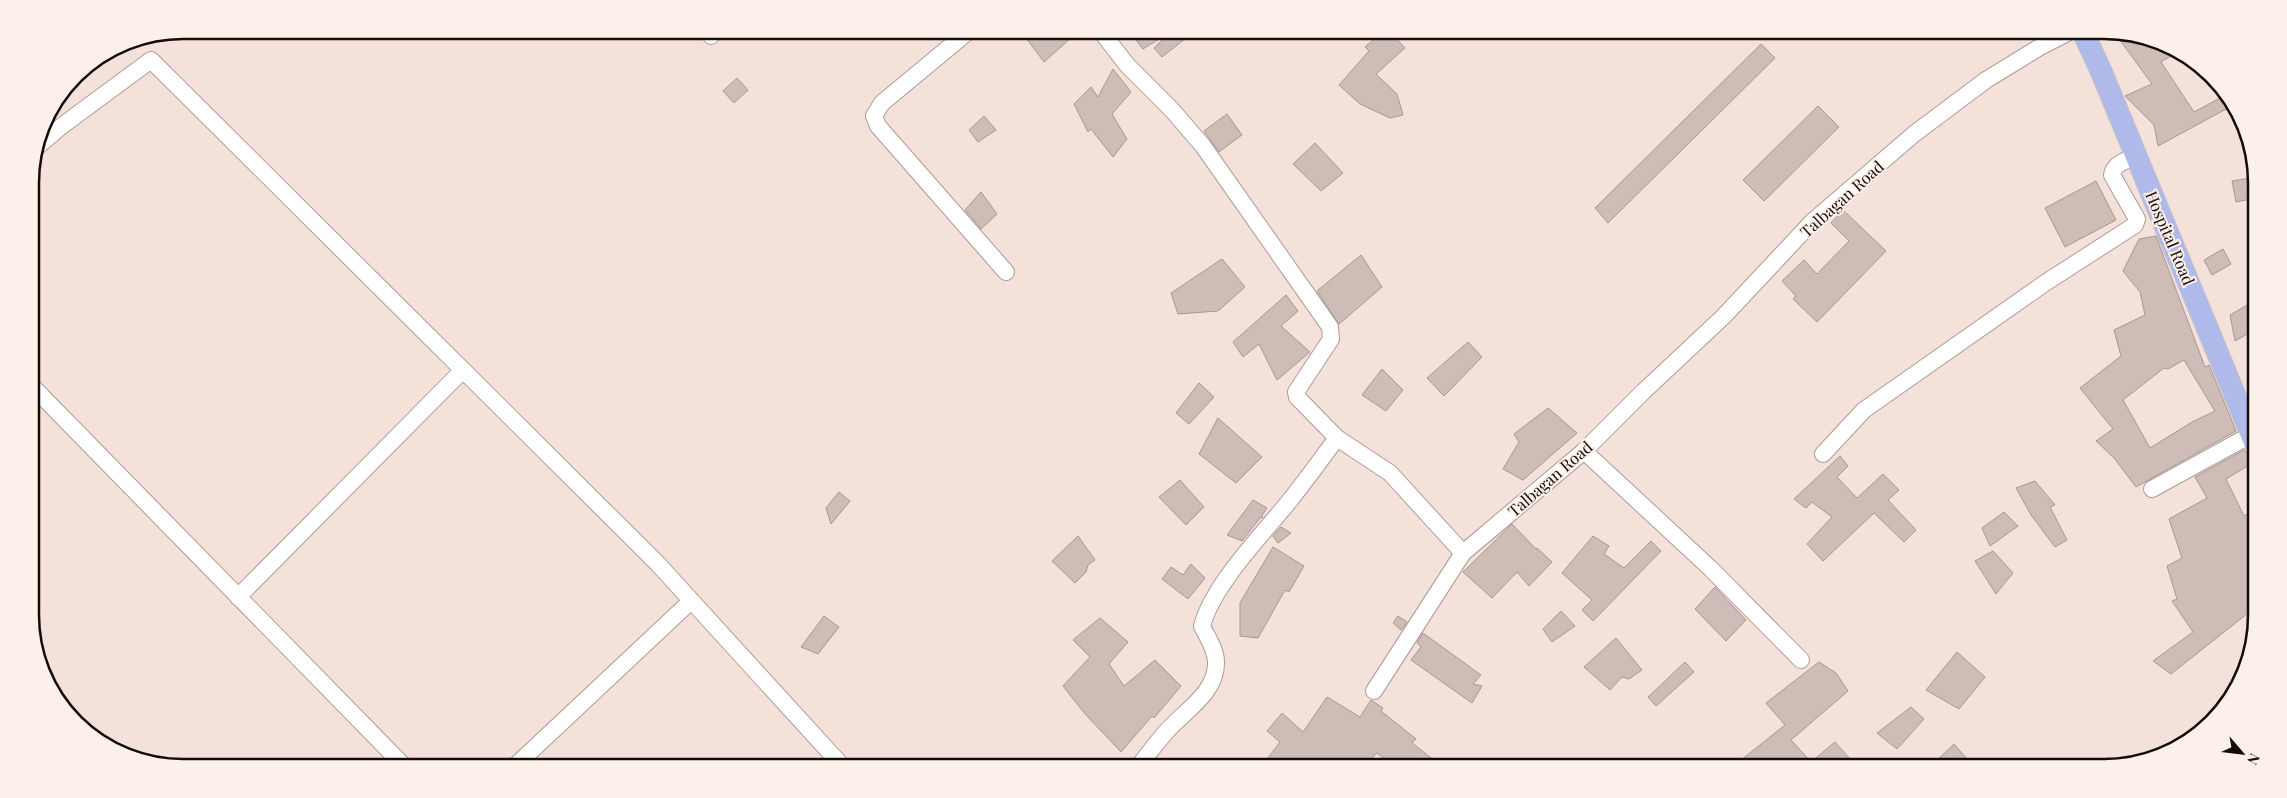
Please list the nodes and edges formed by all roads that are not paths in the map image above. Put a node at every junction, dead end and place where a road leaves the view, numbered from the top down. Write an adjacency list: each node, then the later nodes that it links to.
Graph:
1 (959, 39): 7 (street)
2 (1107, 39): 11 (street)
3 (2053, 39): 13 (street, Talbagan Road)
4 (2086, 39): 6 (main road, Hospital Road)
5 (46, 139): 8 (street)
6 (2136, 156): 10 (main road, Hospital Road); 14 (street)
7 (1006, 272)
8 (463, 370): 17 (street); 18 (street)
9 (39, 392): 17 (street)
10 (2248, 420)
11 (1337, 438): 16 (street); 24 (street)
12 (2248, 441): 15 (street)
13 (1584, 451): 16 (street, Talbagan Road); 19 (street)
14 (1823, 454)
15 (2152, 489)
16 (1463, 553): 20 (street, Talbagan Road)
17 (238, 596): 21 (street)
18 (691, 601): 22 (street); 23 (street)
19 (1801, 660)
20 (1374, 691)
21 (397, 759)
22 (523, 759)
23 (836, 759)
24 (1144, 759)

